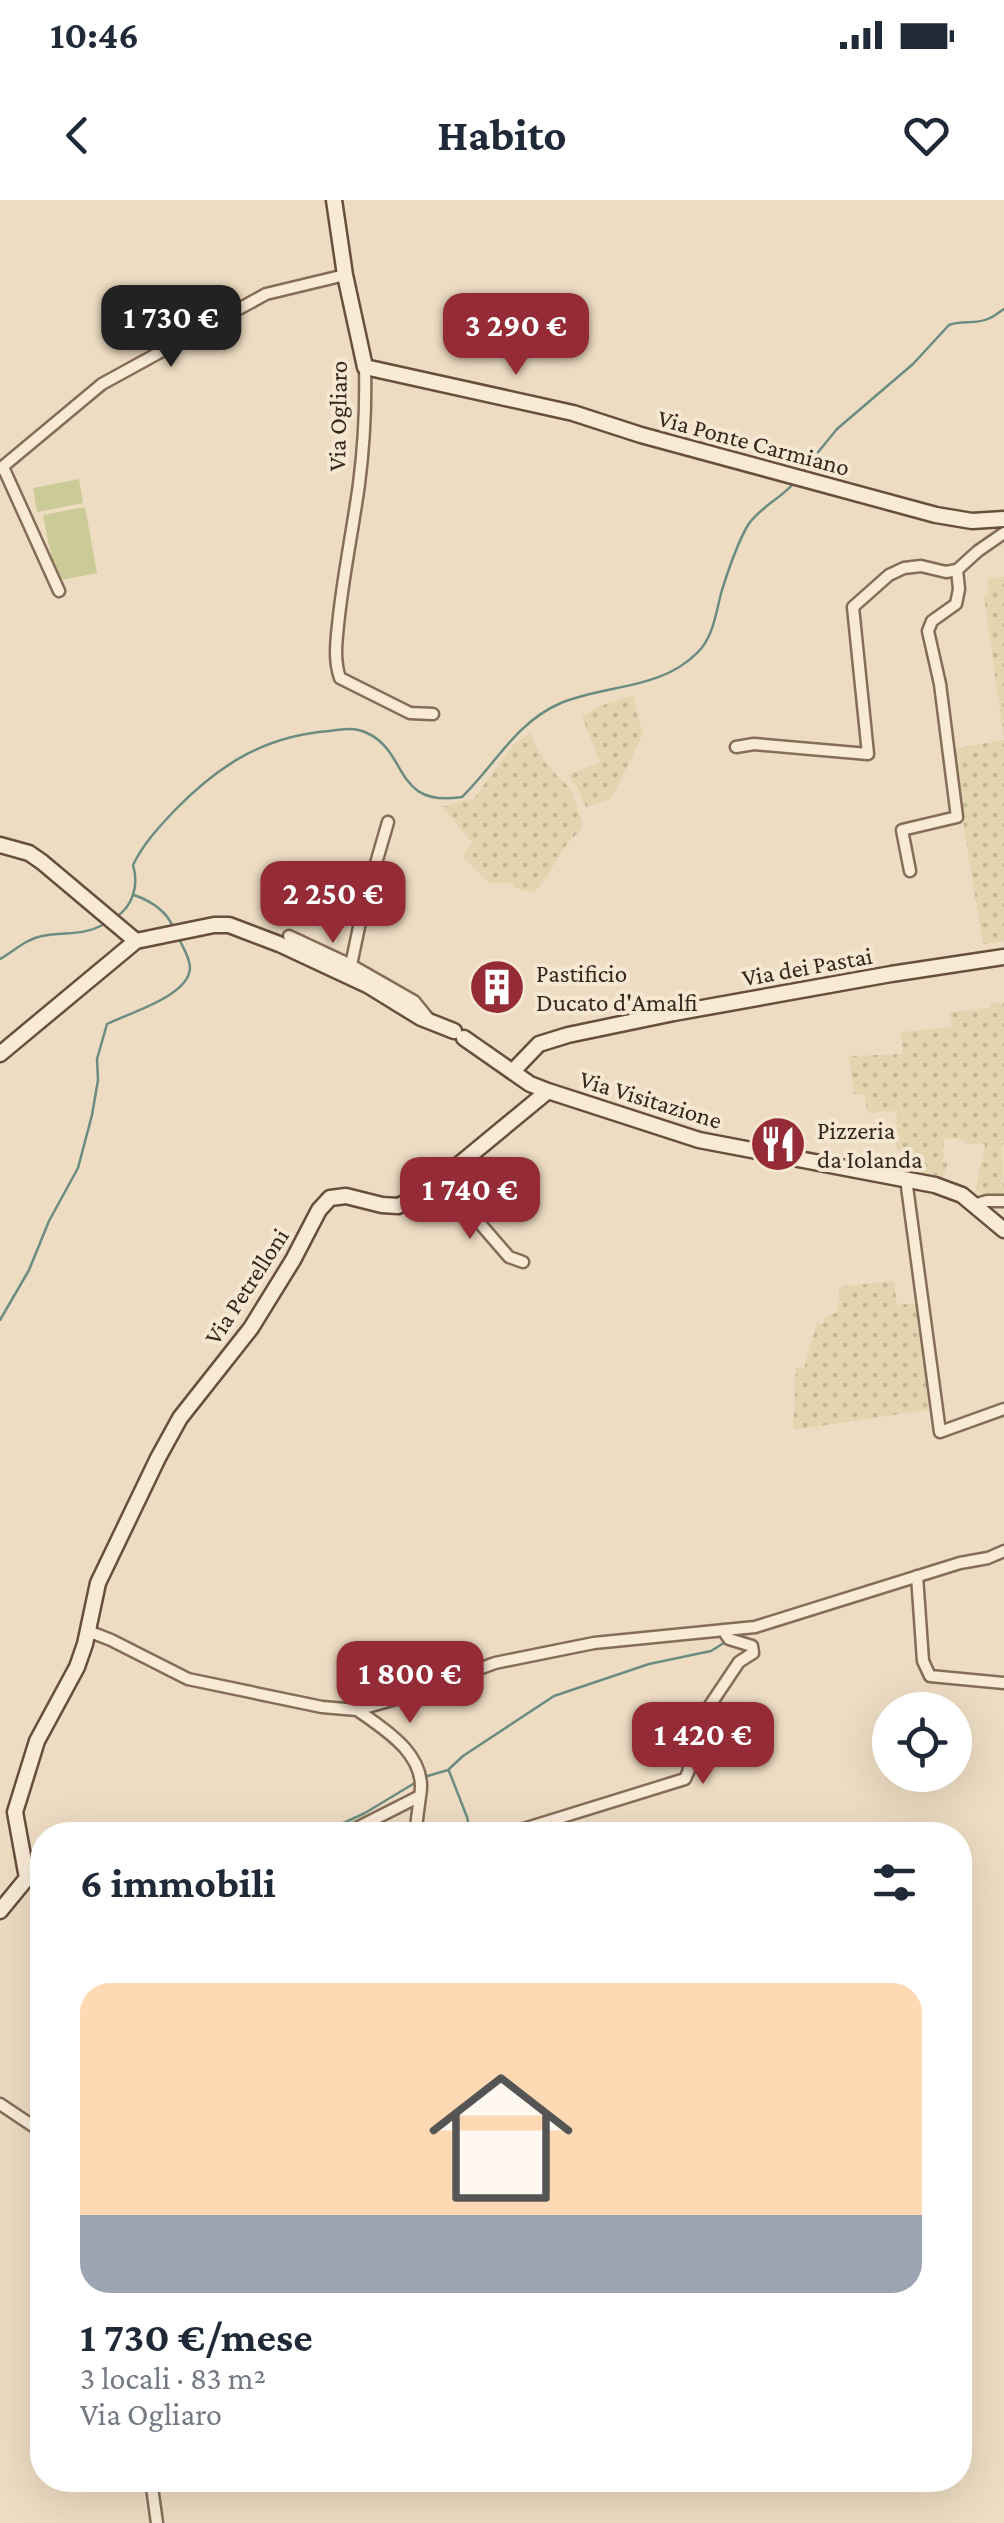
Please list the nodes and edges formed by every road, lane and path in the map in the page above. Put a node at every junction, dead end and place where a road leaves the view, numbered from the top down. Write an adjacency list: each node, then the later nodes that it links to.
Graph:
1 (334, 200): 2 (street, Via Ogliaro)
2 (344, 276): 3 (street, Via Ogliaro); 4 (street)
3 (371, 369): 5 (street, Via Ponte Carmiano); 9 (street, Via Ogliaro)
4 (1, 468): 8 (street)
5 (1004, 519)
6 (1004, 533): 7 (street)
7 (958, 570): 10 (street); 13 (street)
8 (58, 591)
9 (432, 714)
10 (736, 747)
11 (388, 822): 17 (street)
12 (0, 845): 15 (street)
13 (910, 871)
14 (289, 936): 17 (street)
15 (136, 942): 18 (street, Via Visitazione); 19 (street)
16 (1004, 957): 20 (street, Via dei Pastai)
17 (351, 966): 18 (street)
18 (432, 1023): 20 (street, Via Visitazione)
19 (0, 1054)
20 (514, 1070): 21 (street, Via Visitazione)
21 (548, 1090): 22 (street, Via Visitazione); 23 (street)
22 (906, 1180): 25 (street, Via Visitazione); 28 (street)
23 (422, 1195): 27 (street); 33 (street, Via Petrelloni)
24 (1004, 1201): 25 (street)
25 (974, 1205): 26 (street, Via Visitazione)
26 (1004, 1230)
27 (523, 1262)
28 (1004, 1409)
29 (1004, 1552): 30 (street)
30 (988, 1558): 31 (street); 32 (street)
31 (1004, 1566)
32 (918, 1583): 34 (street); 35 (street)
33 (88, 1631): 36 (street); 41 (street)
34 (729, 1637): 36 (street); 40 (street)
35 (1004, 1683)
36 (357, 1710): 37 (street)
37 (420, 1796): 38 (street); 39 (street)
38 (369, 1822)
39 (417, 1822)
40 (546, 1822)
41 (0, 1911)
42 (0, 2104): 43 (street)
43 (30, 2124)
44 (153, 2492): 45 (street)
45 (157, 2523)

